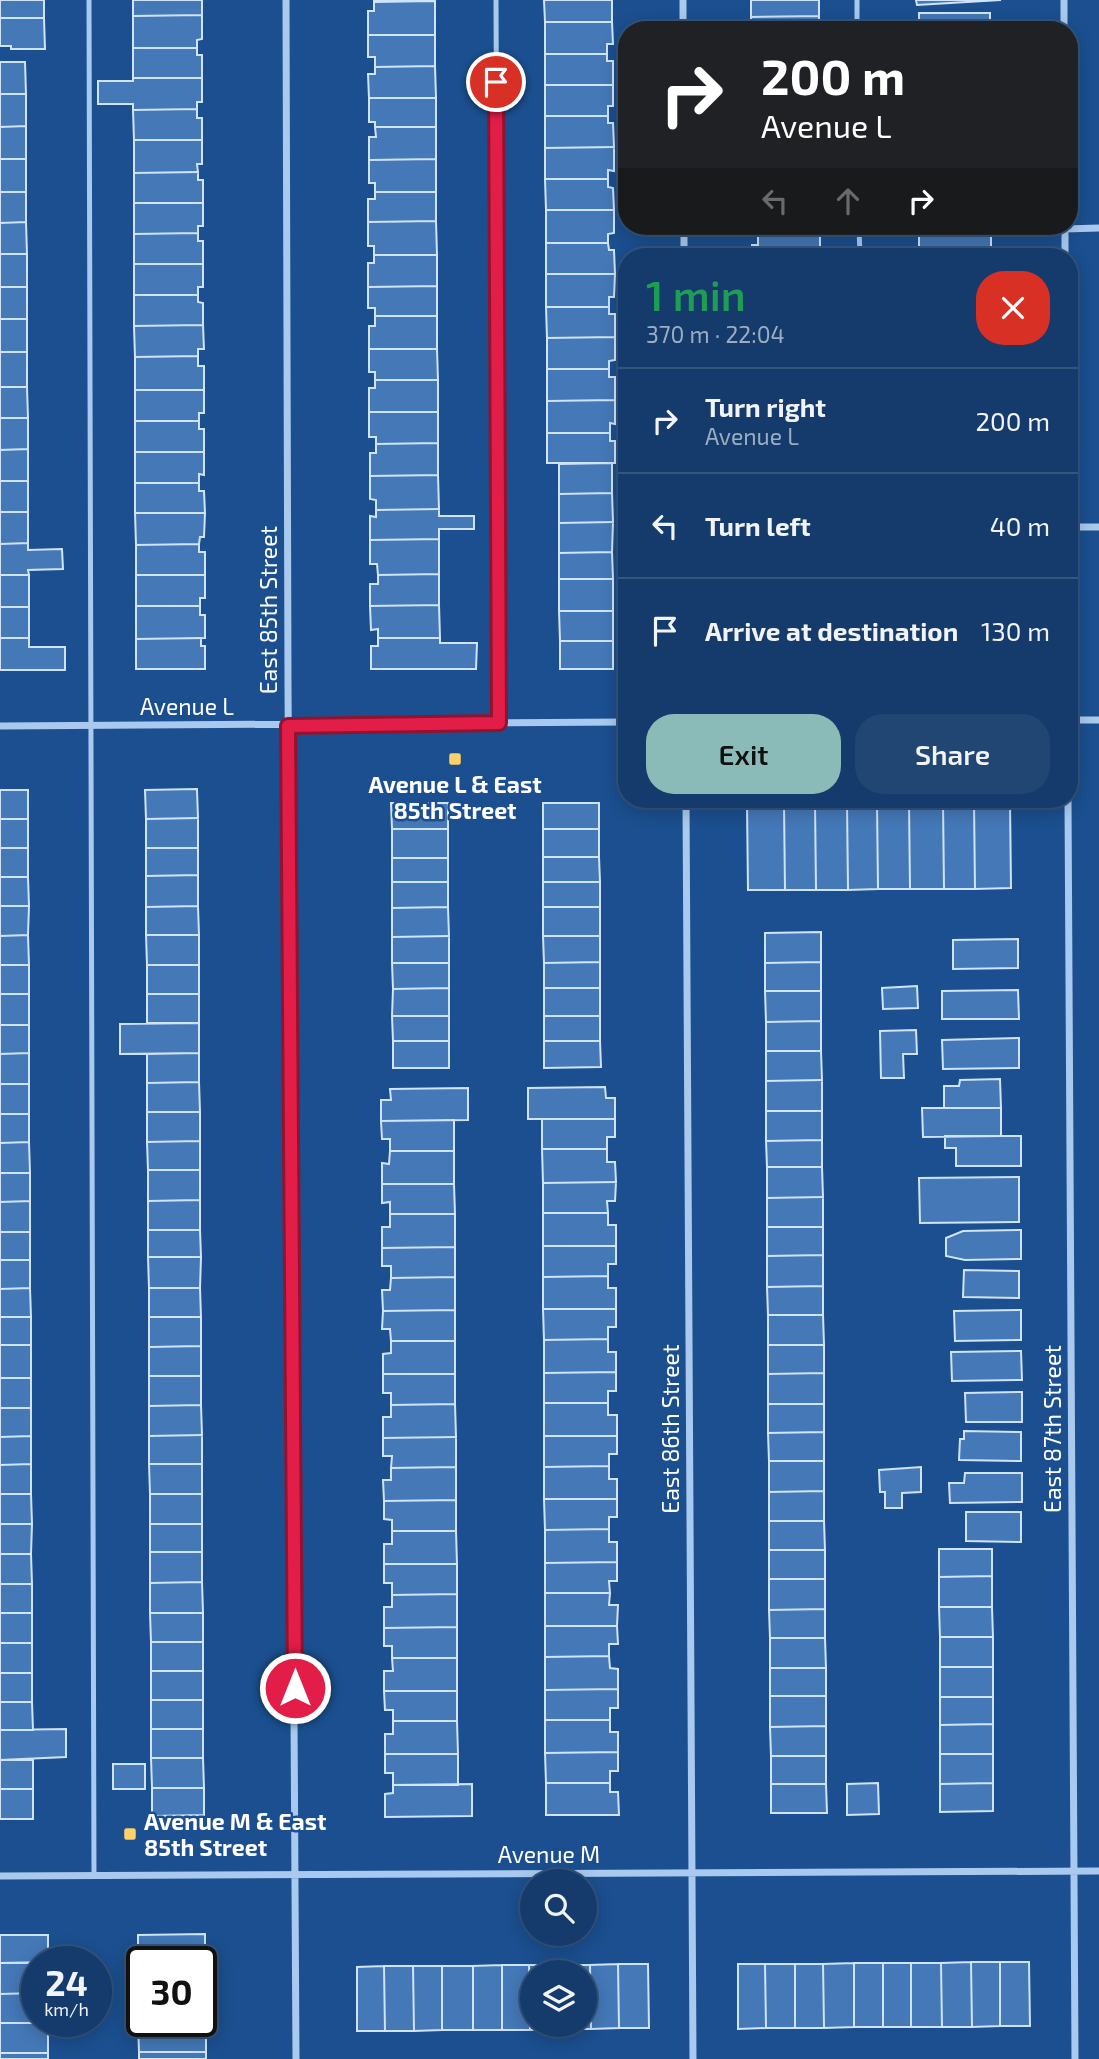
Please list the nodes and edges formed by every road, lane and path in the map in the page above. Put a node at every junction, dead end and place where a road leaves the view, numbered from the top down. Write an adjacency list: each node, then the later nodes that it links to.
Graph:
1 (89, 0): 19 (lane)
2 (286, 0): 20 (street, East 85th Street)
3 (496, 0): 17 (lane)
4 (683, 0): 7 (street)
5 (857, 0): 8 (lane)
6 (1064, 0): 9 (street)
7 (683, 21)
8 (857, 21)
9 (1064, 21)
10 (1078, 227): 11 (street)
11 (1099, 228)
12 (1078, 527): 13 (street)
13 (1099, 527)
14 (1078, 720): 15 (street)
15 (1099, 720)
16 (618, 722): 17 (street, Avenue L)
17 (499, 723): 20 (street, Avenue L)
18 (0, 726): 19 (street, Avenue L)
19 (89, 726): 20 (street, Avenue L); 28 (lane)
20 (288, 726): 26 (street, East 85th Street)
21 (686, 808): 25 (street, East 86th Street)
22 (1068, 808): 23 (street, East 87th Street)
23 (1074, 1871): 24 (street, Avenue M); 25 (street, Avenue M); 31 (street, East 87th Street)
24 (1099, 1871)
25 (692, 1873): 26 (street, Avenue M); 30 (street, East 86th Street)
26 (295, 1875): 28 (street, Avenue M); 29 (street, East 85th Street)
27 (0, 1876): 28 (street, Avenue M)
28 (94, 1876)
29 (296, 2059)
30 (692, 2059)
31 (1075, 2059)

